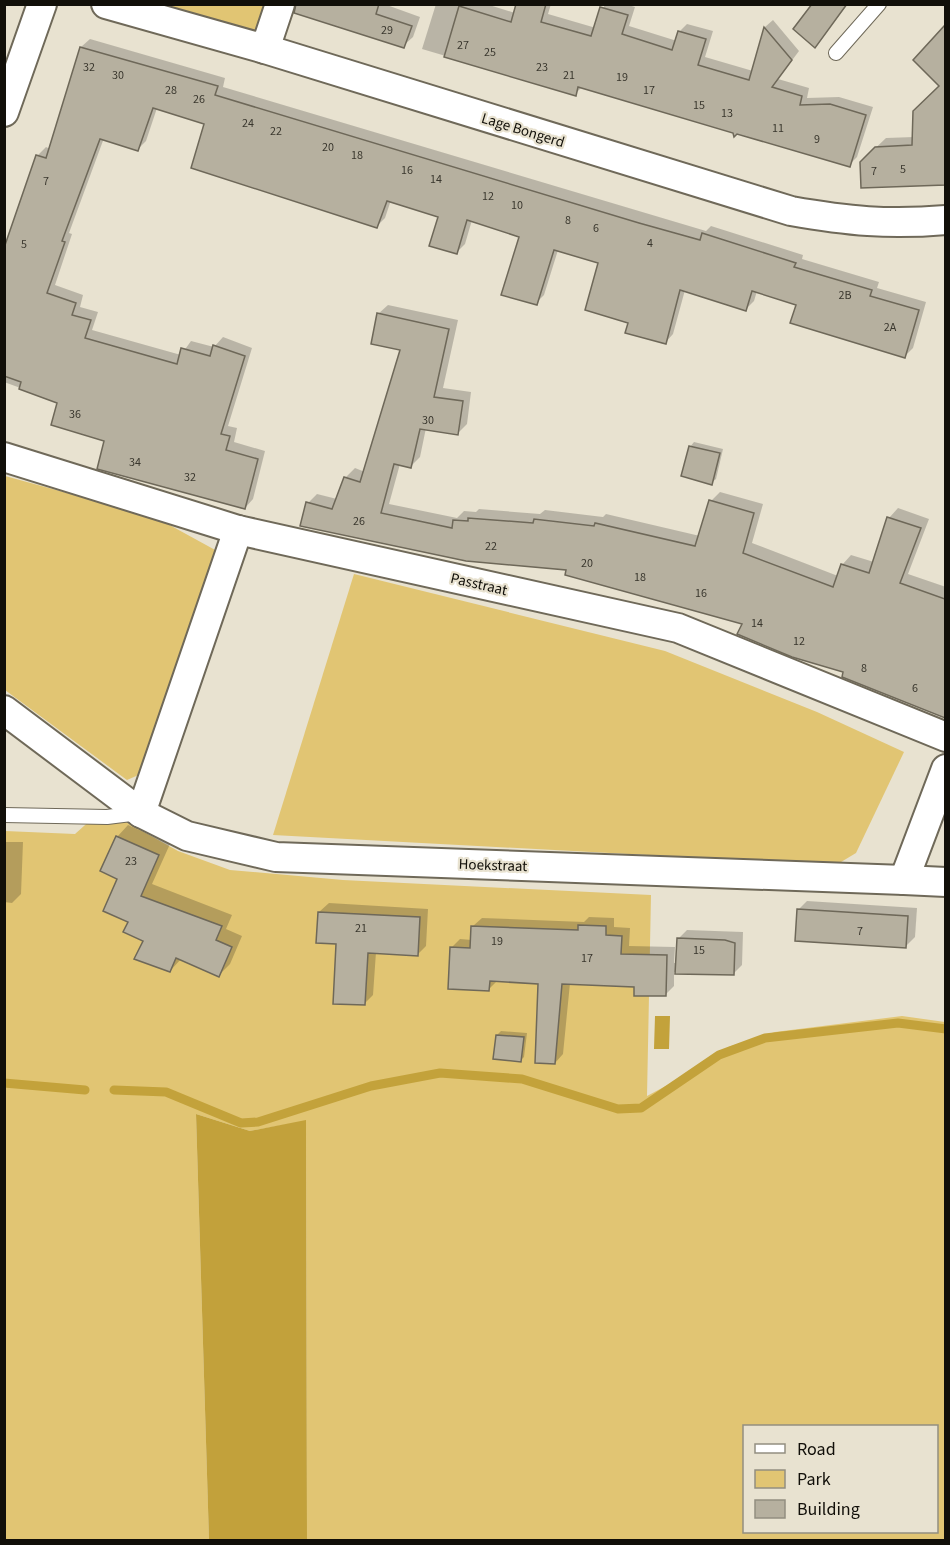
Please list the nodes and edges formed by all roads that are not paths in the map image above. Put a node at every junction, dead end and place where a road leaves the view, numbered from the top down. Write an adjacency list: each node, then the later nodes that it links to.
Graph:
1 (42, 4): 7 (street)
2 (106, 4): 5 (street, Lage Bongerd)
3 (280, 4): 5 (street)
4 (879, 4): 6 (lane)
5 (265, 49): 8 (street, Lage Bongerd)
6 (836, 53)
7 (4, 112)
8 (945, 220)
9 (4, 457): 10 (street, Passtraat)
10 (238, 530): 12 (street, Passtraat); 14 (street)
11 (4, 710): 14 (street, Hoekstraat)
12 (945, 737)
13 (945, 769): 16 (street)
14 (141, 813): 15 (lane); 16 (street, Hoekstraat)
15 (4, 815)
16 (904, 880): 17 (street, Hoekstraat)
17 (945, 882)

